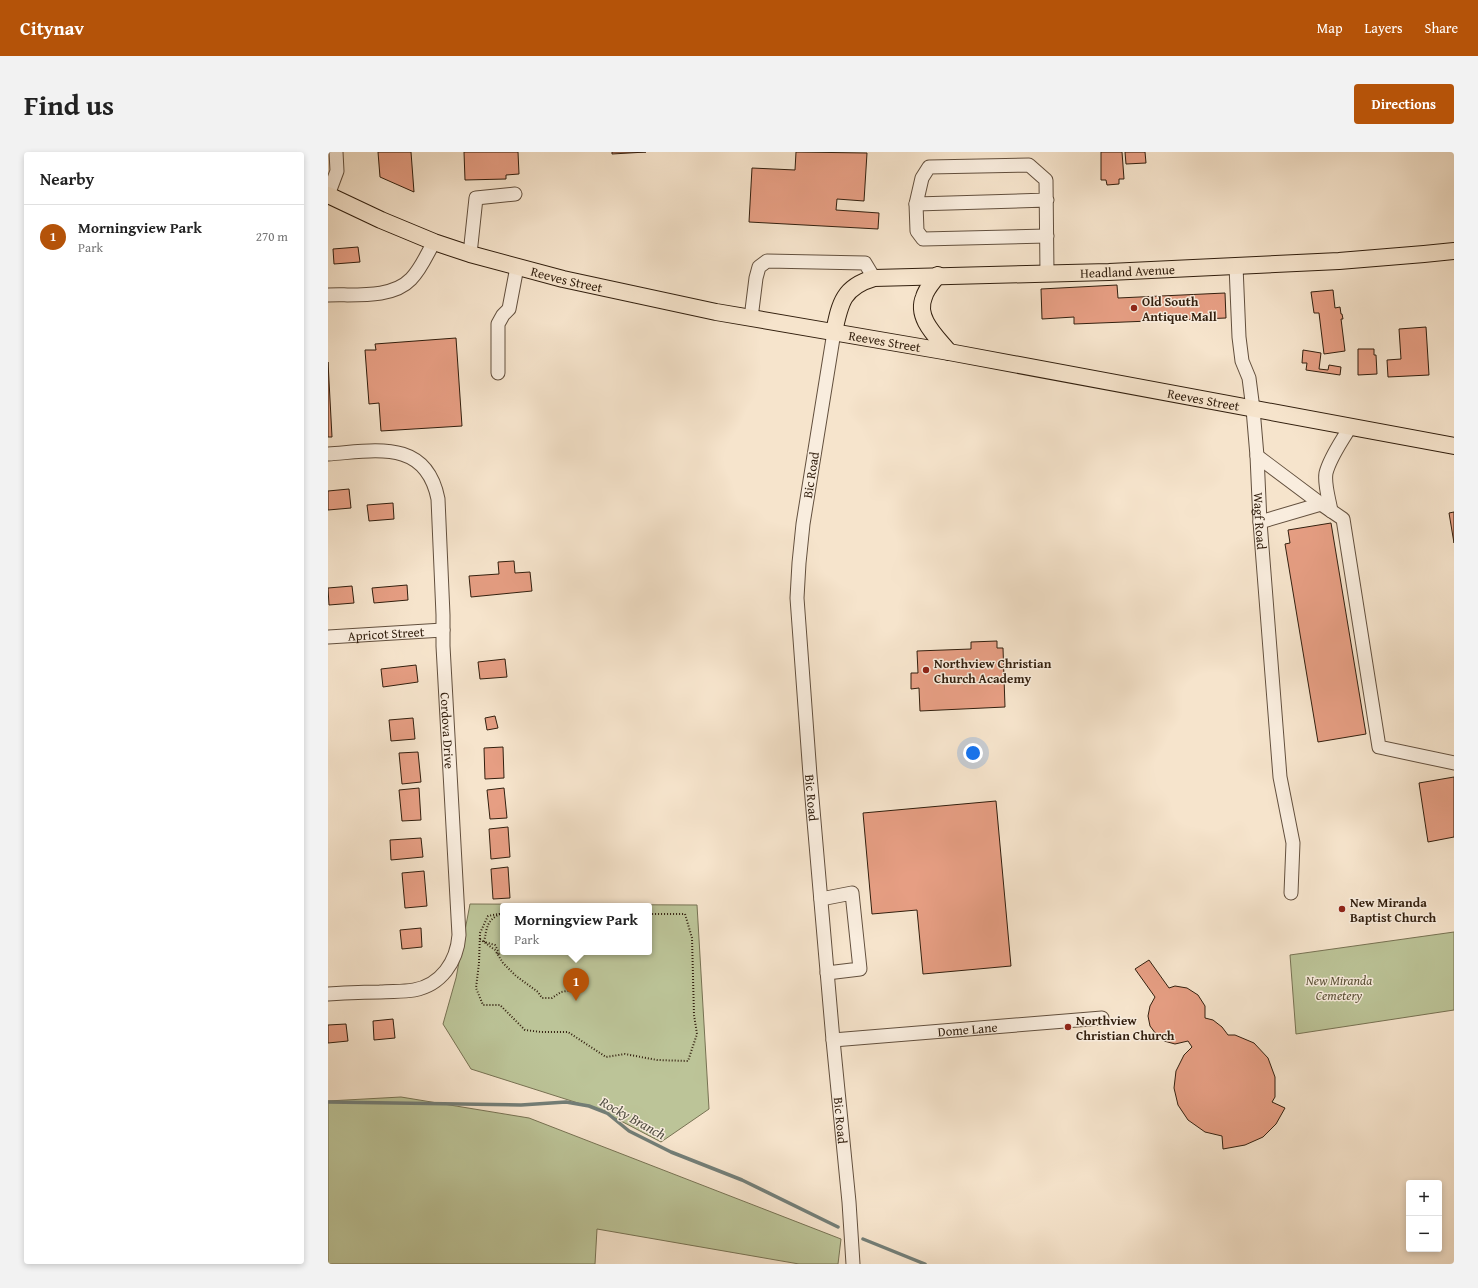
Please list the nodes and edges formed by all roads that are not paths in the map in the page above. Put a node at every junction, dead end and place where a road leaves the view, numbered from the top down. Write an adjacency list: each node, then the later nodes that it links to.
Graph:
1 (336, 152): 3 (street)
2 (515, 194): 9 (street)
3 (328, 195): 7 (main road, Reeves Street)
4 (1047, 200): 5 (street); 5 (street); 6 (street)
5 (916, 204): 6 (street)
6 (1047, 236): 12 (street)
7 (434, 242): 9 (main road, Reeves Street); 15 (street)
8 (1454, 251): 11 (main road, Headland Avenue)
9 (470, 254): 10 (main road, Reeves Street)
10 (517, 266): 16 (main road, Reeves Street); 19 (street)
11 (1236, 266): 12 (main road, Headland Avenue); 20 (street, Wagf Road)
12 (1047, 274): 13 (main road, Headland Avenue)
13 (938, 275): 14 (main road, Headland Avenue); 18 (main road)
14 (874, 278): 16 (street); 17 (main road, Headland Avenue)
15 (328, 295)
16 (751, 318): 17 (main road, Reeves Street)
17 (834, 332): 18 (main road, Reeves Street); 31 (street, Bic Road)
18 (949, 352): 20 (main road, Reeves Street)
19 (498, 373)
20 (1253, 409): 21 (main road, Reeves Street); 24 (street, Wagf Road)
21 (1350, 427): 22 (main road, Reeves Street); 25 (street)
22 (1454, 446)
23 (328, 454): 27 (street, Cordova Drive)
24 (1257, 456): 25 (street); 26 (street, Wagf Road)
25 (1326, 508): 26 (street); 29 (street)
26 (1260, 522): 30 (street, Wagf Road)
27 (443, 630): 28 (street, Apricot Street); 33 (street, Cordova Drive)
28 (328, 637)
29 (1454, 763)
30 (1291, 893)
31 (821, 899): 32 (street, Bic Road); 32 (street)
32 (827, 972): 35 (street, Bic Road)
33 (328, 994)
34 (1102, 1018): 35 (street, Dome Lane)
35 (833, 1040): 36 (street, Bic Road)
36 (853, 1264)

